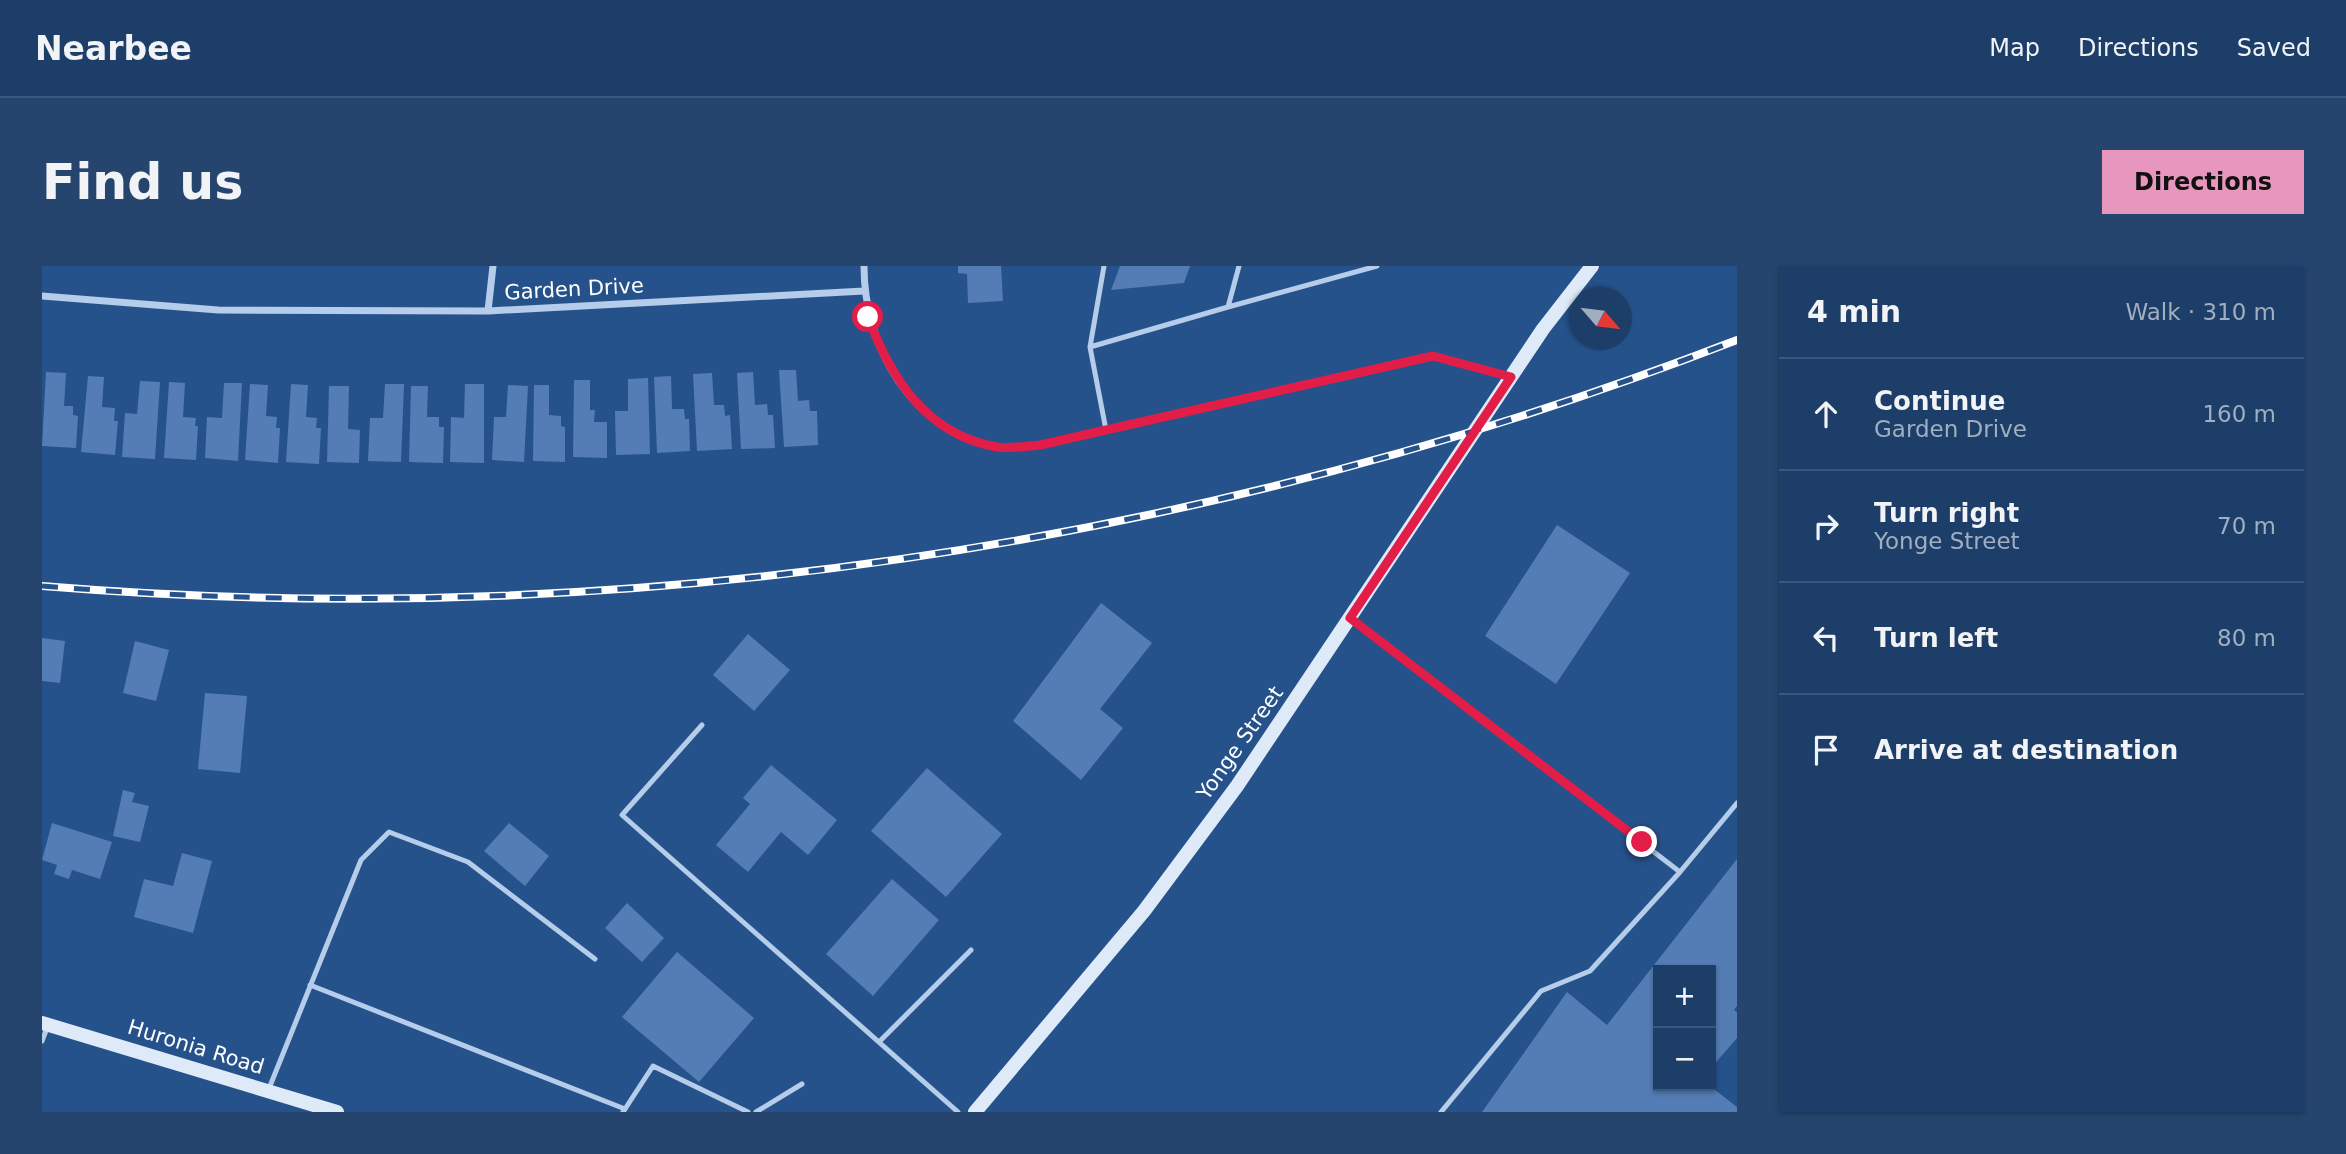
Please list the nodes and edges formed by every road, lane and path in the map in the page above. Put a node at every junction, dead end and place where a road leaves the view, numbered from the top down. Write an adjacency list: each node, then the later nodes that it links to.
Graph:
1 (493, 266): 10 (street)
2 (864, 266): 7 (street)
3 (1104, 266): 11 (lane)
4 (1239, 266): 9 (lane)
5 (1377, 266): 9 (lane)
6 (1592, 266): 12 (main road, Yonge Street)
7 (864, 291): 10 (street, Garden Drive); 13 (street)
8 (42, 296): 10 (street, Garden Drive)
9 (1228, 307): 11 (lane)
10 (488, 311)
11 (1090, 347): 13 (lane)
12 (1511, 377): 13 (street); 14 (main road, Yonge Street)
13 (1106, 430)
14 (1350, 618): 17 (lane); 31 (main road, Yonge Street)
15 (702, 725): 23 (lane)
16 (1737, 803): 17 (lane)
17 (1680, 872): 32 (lane)
18 (971, 950): 23 (lane)
19 (595, 959): 20 (lane)
20 (310, 985): 25 (lane); 26 (lane)
21 (45, 1024): 22 (lane); 25 (main road, Huronia Road)
22 (42, 1041)
23 (879, 1042): 30 (lane)
24 (802, 1084): 29 (lane)
25 (268, 1091): 27 (main road, Huronia Road)
26 (624, 1111): 28 (lane)
27 (337, 1112)
28 (748, 1112)
29 (756, 1112)
30 (958, 1112)
31 (975, 1112)
32 (1441, 1112)

